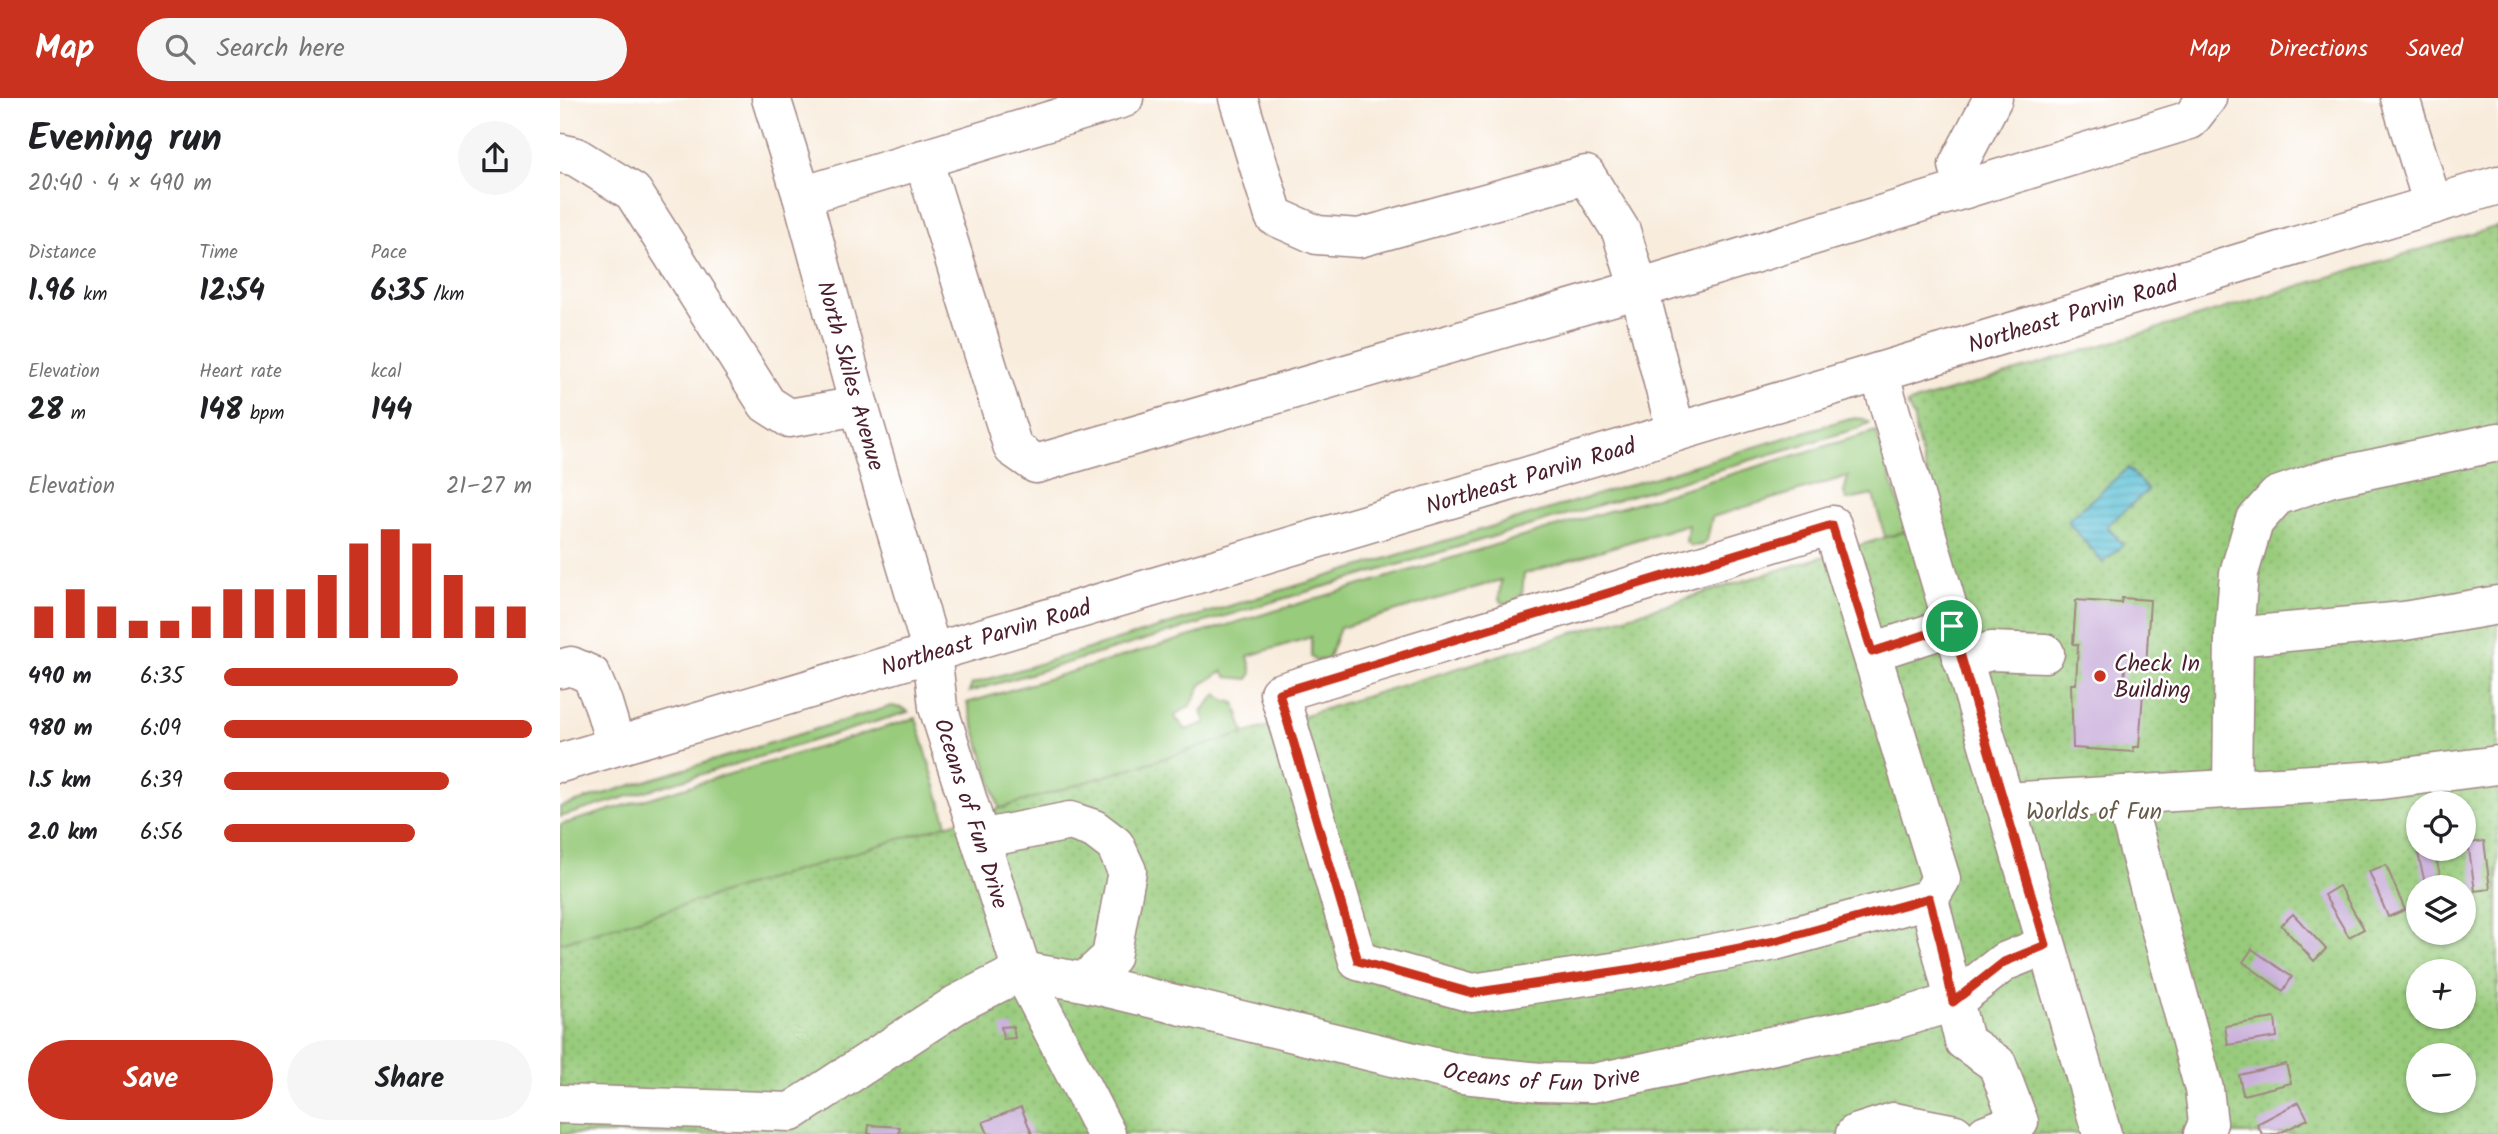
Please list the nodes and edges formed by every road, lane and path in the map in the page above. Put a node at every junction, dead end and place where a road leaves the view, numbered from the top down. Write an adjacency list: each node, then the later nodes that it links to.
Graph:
1 (771, 98): 11 (street, North Skiles Avenue)
2 (1124, 98): 8 (street)
3 (1238, 98): 13 (street)
4 (1993, 98): 10 (street)
5 (2207, 98): 10 (street)
6 (2400, 98): 12 (street)
7 (560, 153): 15 (street)
8 (923, 159): 11 (street); 13 (street)
9 (2498, 185): 12 (street, Northeast Parvin Road)
10 (1965, 189): 13 (street)
11 (802, 196): 15 (street, North Skiles Avenue)
12 (2433, 205): 14 (street, Northeast Parvin Road)
13 (1639, 289): 16 (street)
14 (1879, 372): 16 (street, Northeast Parvin Road); 20 (street)
15 (859, 405): 21 (street, North Skiles Avenue)
16 (1675, 432): 21 (street, Northeast Parvin Road)
17 (2498, 442): 19 (street)
18 (2498, 605): 19 (street)
19 (2234, 637): 28 (street)
20 (1957, 643): 22 (street); 23 (street); 30 (street)
21 (932, 652): 25 (street, Northeast Parvin Road); 31 (street, Oceans of Fun Drive)
22 (1872, 652): 32 (street); 32 (street)
23 (2045, 653)
24 (560, 669): 25 (street)
25 (616, 746): 26 (street, Northeast Parvin Road)
26 (560, 763)
27 (2498, 765): 28 (street)
28 (2232, 788): 29 (street)
29 (2124, 795): 30 (street); 43 (street)
30 (2004, 802): 33 (street)
31 (980, 839): 34 (street, Oceans of Fun Drive); 35 (street)
32 (1929, 898): 36 (street)
33 (2046, 945): 36 (street, Oceans of Fun Drive); 42 (street)
34 (1022, 971): 35 (street, Oceans of Fun Drive); 37 (street); 38 (street, Oceans of Fun Drive)
35 (1084, 982): 36 (street, Oceans of Fun Drive)
36 (1953, 1002): 41 (street)
37 (560, 1104)
38 (1106, 1134)
39 (1855, 1134): 40 (street)
40 (1955, 1134)
41 (1986, 1134)
42 (2102, 1134)
43 (2203, 1134)

